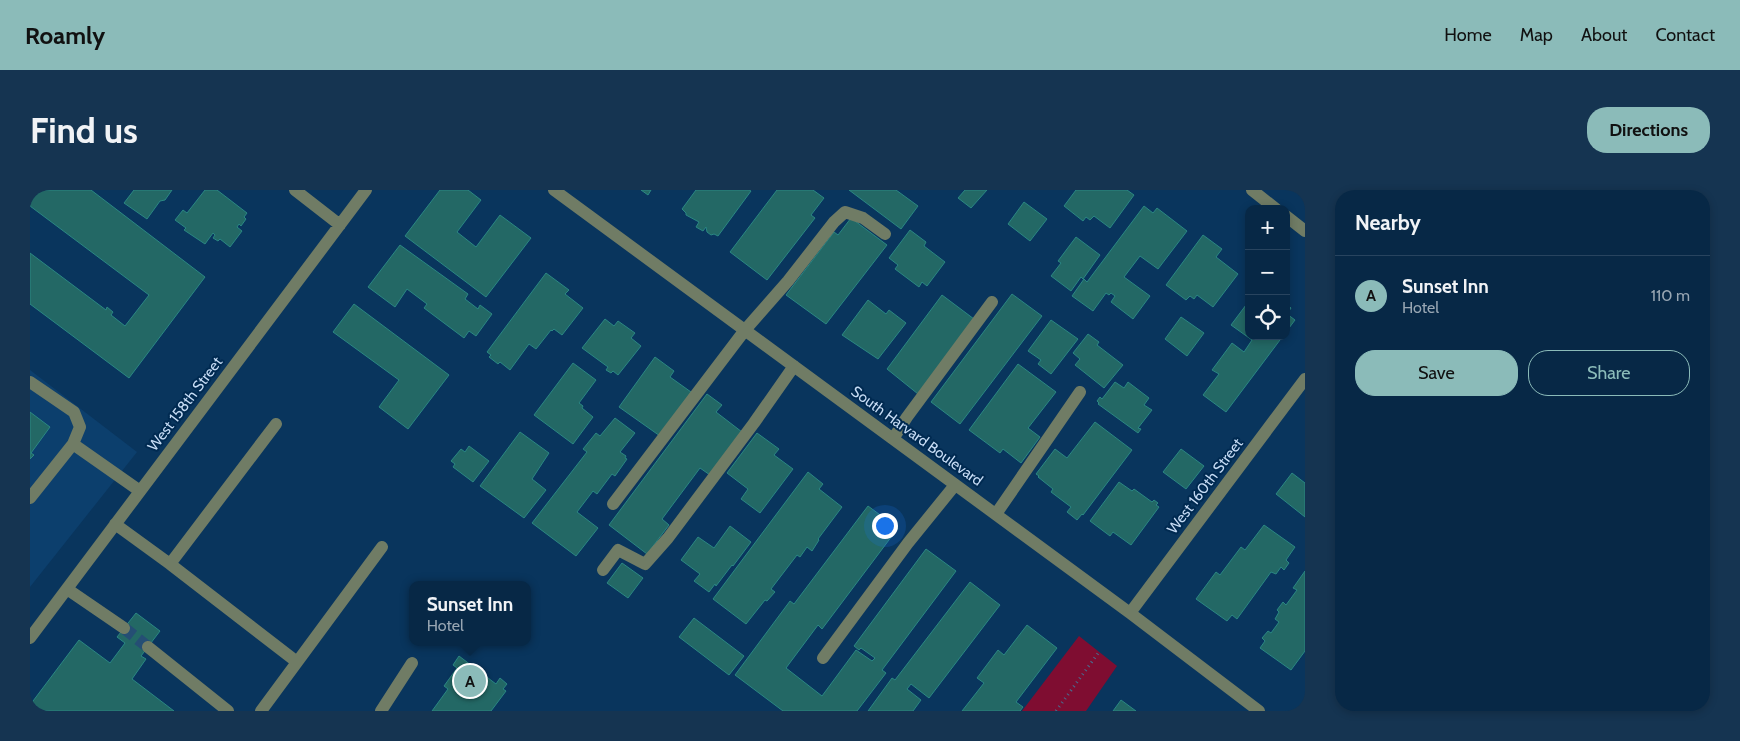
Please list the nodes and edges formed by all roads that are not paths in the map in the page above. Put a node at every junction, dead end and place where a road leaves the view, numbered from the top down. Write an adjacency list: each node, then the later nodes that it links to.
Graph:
1 (295, 190): 7 (street)
2 (366, 190): 7 (street, West 158th Street)
3 (554, 190): 11 (street, South Harvard Boulevard)
4 (1252, 190): 5 (street)
5 (1271, 205)
6 (1290, 219): 8 (street)
7 (340, 225): 20 (street, West 158th Street)
8 (1305, 231)
9 (885, 234): 11 (street)
10 (992, 302): 17 (street)
11 (745, 330): 12 (street, South Harvard Boulevard); 22 (street)
12 (794, 366): 17 (street, South Harvard Boulevard); 27 (street)
13 (1305, 379): 29 (street, West 160th Street)
14 (30, 382): 18 (street)
15 (1080, 392): 23 (street)
16 (276, 424): 26 (street)
17 (894, 439): 19 (street, South Harvard Boulevard)
18 (73, 444): 20 (street); 21 (street)
19 (955, 485): 23 (street, South Harvard Boulevard); 33 (street)
20 (140, 491): 24 (street, West 158th Street)
21 (30, 498)
22 (613, 504)
23 (996, 514): 29 (street, South Harvard Boulevard)
24 (115, 524): 26 (street); 28 (street, West 158th Street)
25 (382, 546): 34 (street)
26 (170, 564): 34 (street)
27 (603, 570)
28 (67, 589): 30 (street); 31 (street, West 158th Street)
29 (1130, 613): 39 (street, South Harvard Boulevard)
30 (124, 628)
31 (30, 638)
32 (148, 647): 36 (street)
33 (823, 658)
34 (297, 662): 37 (street)
35 (412, 663): 38 (street)
36 (228, 711)
37 (261, 711)
38 (381, 711)
39 (1259, 711)

